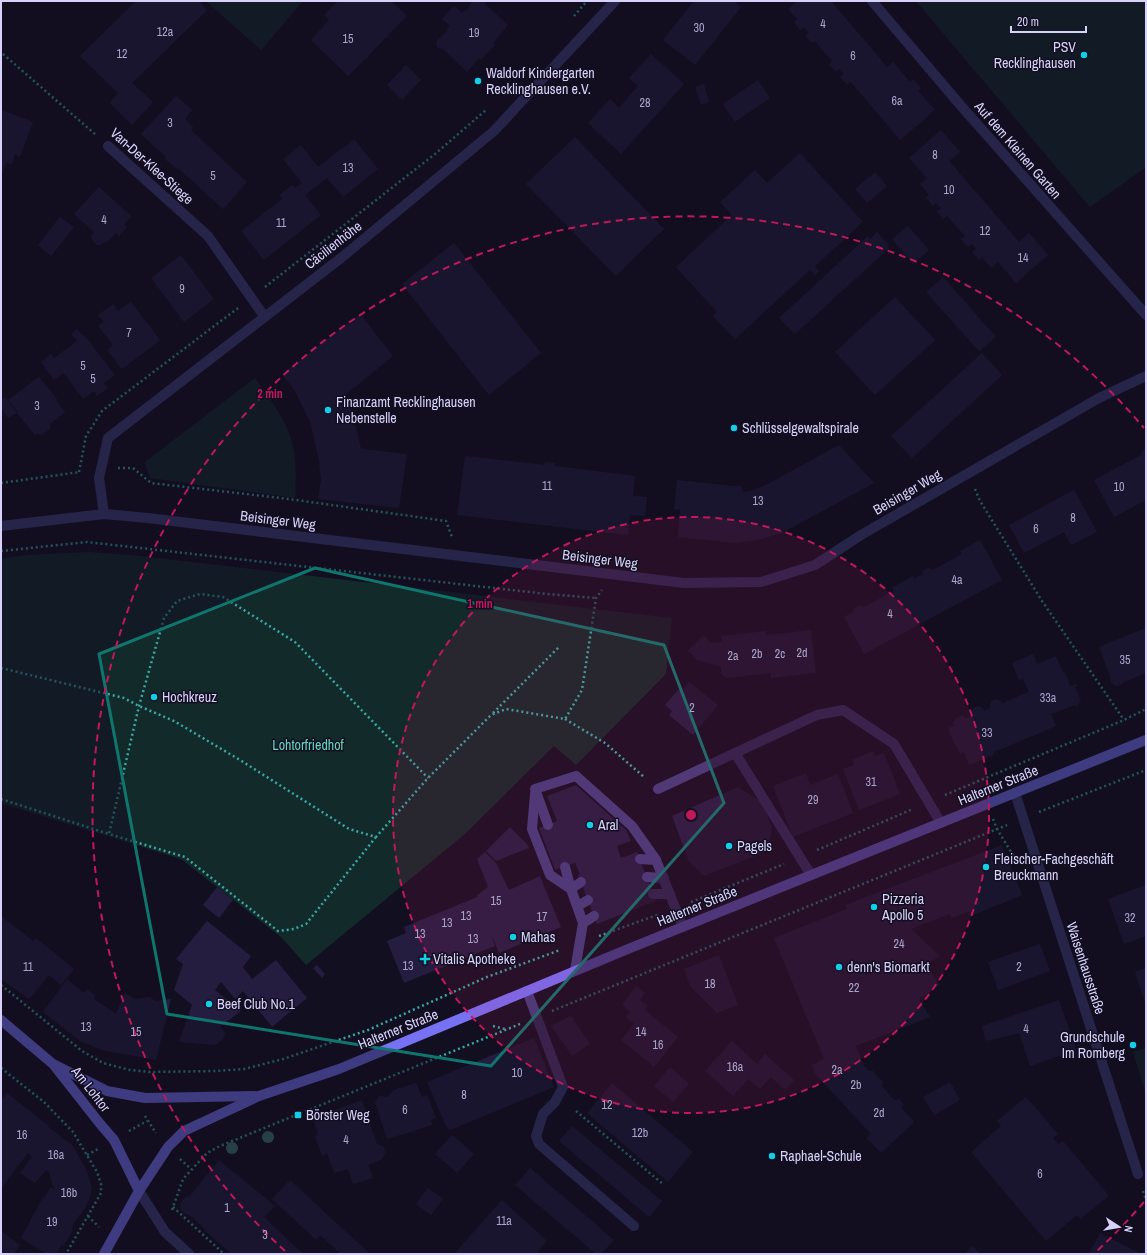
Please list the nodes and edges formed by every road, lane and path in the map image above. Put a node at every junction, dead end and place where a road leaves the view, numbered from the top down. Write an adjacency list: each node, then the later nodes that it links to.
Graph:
1 (587, 1): 4 (path)
2 (615, 1): 10 (street, Cäcilienhöhe)
3 (872, 1): 9 (street, Auf dem Kleinen Garten)
4 (572, 19)
5 (3, 54): 7 (path, Van-Der-Klee-Stiege)
6 (488, 109): 8 (path)
7 (108, 146): 8 (street, Van-Der-Klee-Stiege)
8 (251, 298): 10 (street, Van-Der-Klee-Stiege); 13 (path)
9 (1146, 315)
10 (264, 316): 12 (street, Cäcilienhöhe)
11 (1146, 376): 14 (street, Beisinger Weg)
12 (101, 469): 13 (path); 16 (street, Cäcilienhöhe); 17 (path)
13 (79, 472): 15 (path)
14 (968, 474): 16 (street, Beisinger Weg); 26 (path)
15 (1, 484)
16 (104, 514): 18 (street, Beisinger Weg)
17 (446, 521)
18 (1, 526)
19 (1, 552): 25 (path)
20 (559, 648): 24 (path)
21 (1, 668): 22 (path)
22 (139, 706): 30 (path); 39 (path); 40 (path)
23 (1146, 709): 26 (path)
24 (491, 715): 25 (path); 30 (path)
25 (565, 719): 32 (path)
26 (1124, 720): 35 (path)
27 (1146, 740): 33 (main road, Halterner Straße)
28 (735, 753): 32 (street); 35 (street); 41 (street)
29 (1146, 770): 36 (path)
30 (428, 778): 40 (path)
31 (535, 789): 38 (street); 43 (street); 49 (street)
32 (658, 789)
33 (1015, 793): 36 (street, Waisenhausstraße); 37 (main road, Halterner Straße)
34 (1, 799): 39 (path)
35 (929, 802): 37 (street); 41 (path)
36 (1023, 819): 62 (path); 72 (street, Waisenhausstraße)
37 (941, 823): 45 (main road, Halterner Straße)
38 (548, 824)
39 (109, 834): 40 (path)
40 (376, 838)
41 (799, 858): 45 (street); 54 (path)
42 (640, 859): 43 (street)
43 (656, 860): 47 (street)
44 (565, 867): 49 (street)
45 (811, 875): 57 (main road, Halterner Straße)
46 (647, 878): 47 (street)
47 (664, 878): 51 (street)
48 (581, 882): 49 (street)
49 (571, 889): 53 (street)
50 (653, 894): 51 (street)
51 (670, 894): 54 (street)
52 (588, 900): 53 (street)
53 (578, 906): 56 (street)
54 (676, 908): 57 (street); 58 (path)
55 (594, 916): 56 (street)
56 (584, 923): 58 (street)
57 (683, 926): 59 (main road, Halterner Straße)
58 (580, 943): 59 (street); 66 (path)
59 (575, 970): 61 (main road, Halterner Straße)
60 (1, 984): 66 (path)
61 (527, 991): 62 (street); 67 (main road, Halterner Straße)
62 (537, 1017): 71 (path); 76 (street)
63 (1, 1020): 64 (main road, Am Lohtor)
64 (53, 1064): 68 (main road, Halterner Straße); 74 (main road, Am Lohtor)
65 (1, 1068): 78 (path)
66 (150, 1072): 68 (path)
67 (259, 1096): 68 (main road, Halterner Straße); 70 (main road, Halterner Straße)
68 (145, 1098): 70 (path)
69 (576, 1111): 73 (path)
70 (168, 1147): 71 (path); 74 (main road, Halterner Straße)
71 (192, 1169): 75 (path)
72 (1138, 1174)
73 (664, 1185)
74 (138, 1191): 77 (street); 79 (main road, Halterner Straße)
75 (172, 1207): 77 (path); 81 (path)
76 (634, 1226)
77 (165, 1232): 80 (street)
78 (66, 1254)
79 (104, 1254)
80 (189, 1254)
81 (224, 1254)

